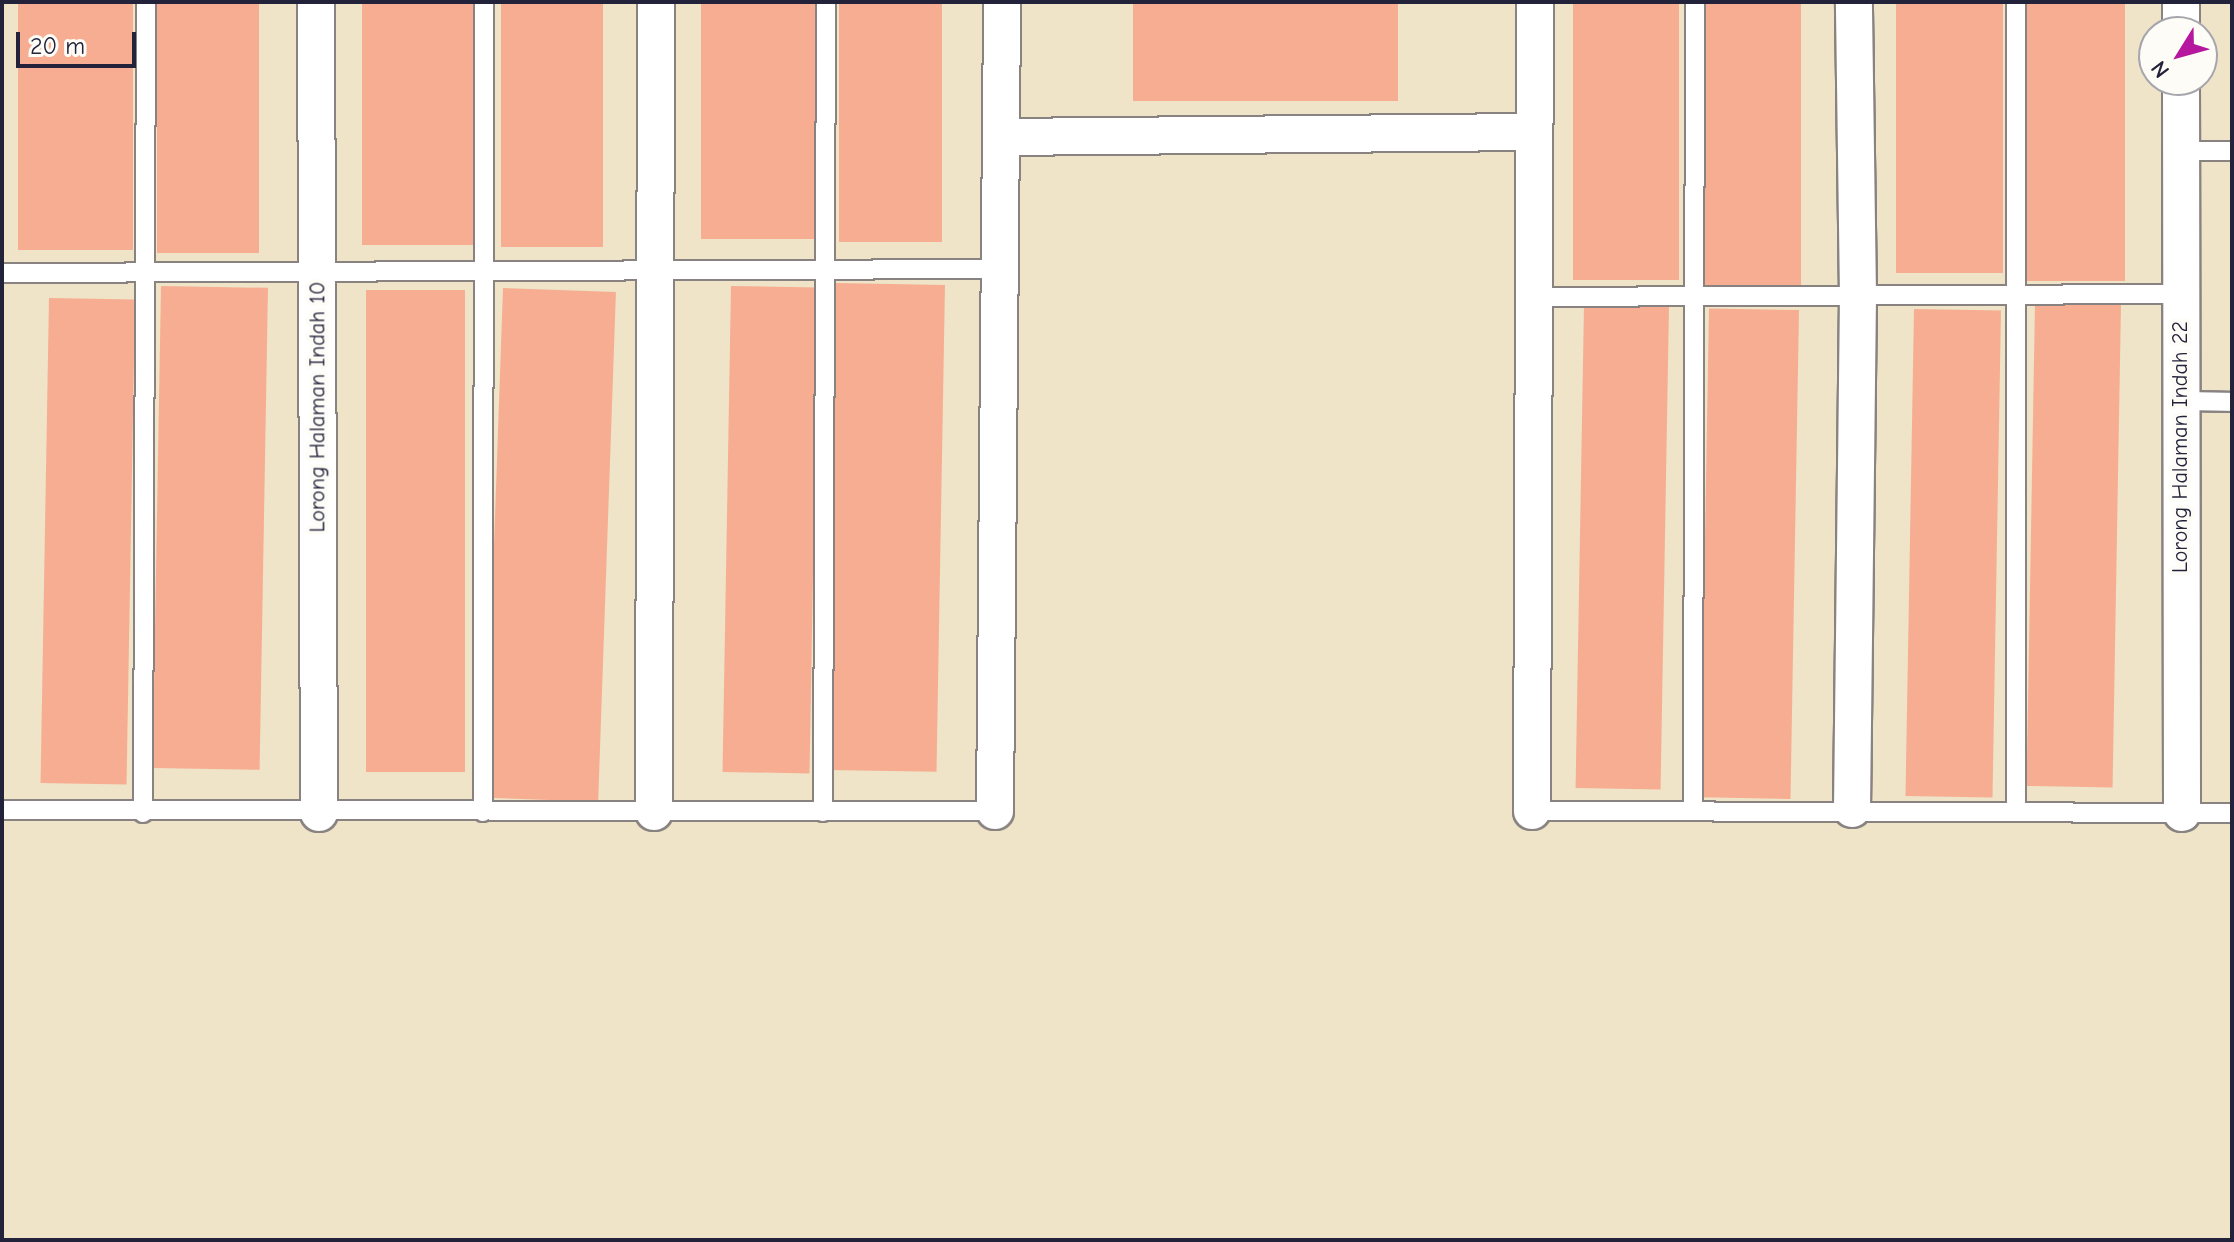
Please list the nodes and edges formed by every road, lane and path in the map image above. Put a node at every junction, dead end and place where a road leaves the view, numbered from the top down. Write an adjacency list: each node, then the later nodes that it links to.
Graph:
1 (146, 2): 20 (lane)
2 (316, 2): 21 (street, Lorong Halaman Indah 10)
3 (484, 2): 18 (lane)
4 (656, 2): 19 (street)
5 (826, 2): 17 (lane)
6 (1002, 2): 13 (street)
7 (1535, 2): 12 (street)
8 (1695, 2): 27 (lane)
9 (1854, 2): 24 (street)
10 (2016, 2): 25 (lane)
11 (2181, 96): 14 (street, Lorong Halaman Indah 22)
12 (1534, 132): 13 (street); 26 (street)
13 (1001, 137): 16 (street)
14 (2181, 151): 15 (lane); 23 (street, Lorong Halaman Indah 22)
15 (2232, 151)
16 (1000, 269): 17 (lane); 33 (street)
17 (825, 270): 19 (lane); 38 (lane)
18 (483, 271): 19 (lane); 21 (lane); 36 (lane)
19 (655, 271): 37 (street)
20 (145, 272): 21 (lane); 22 (lane); 39 (lane)
21 (317, 272): 40 (street, Lorong Halaman Indah 10)
22 (2, 273)
23 (2181, 294): 25 (lane); 28 (street, Lorong Halaman Indah 22)
24 (1858, 296): 25 (lane); 27 (lane); 30 (street)
25 (2015, 296): 35 (lane)
26 (1534, 297): 27 (lane); 34 (street)
27 (1694, 298): 32 (lane)
28 (2181, 401): 29 (lane); 41 (street, Lorong Halaman Indah 22)
29 (2232, 402)
30 (1852, 809): 32 (lane); 35 (lane)
31 (2, 810): 39 (lane)
32 (1693, 810): 34 (lane)
33 (995, 811): 38 (lane)
34 (1532, 811)
35 (2016, 811): 41 (lane)
36 (483, 812): 37 (lane); 40 (lane)
37 (654, 812): 38 (lane)
38 (823, 812)
39 (143, 813): 40 (lane)
40 (319, 813)
41 (2182, 813): 42 (lane)
42 (2232, 813)

